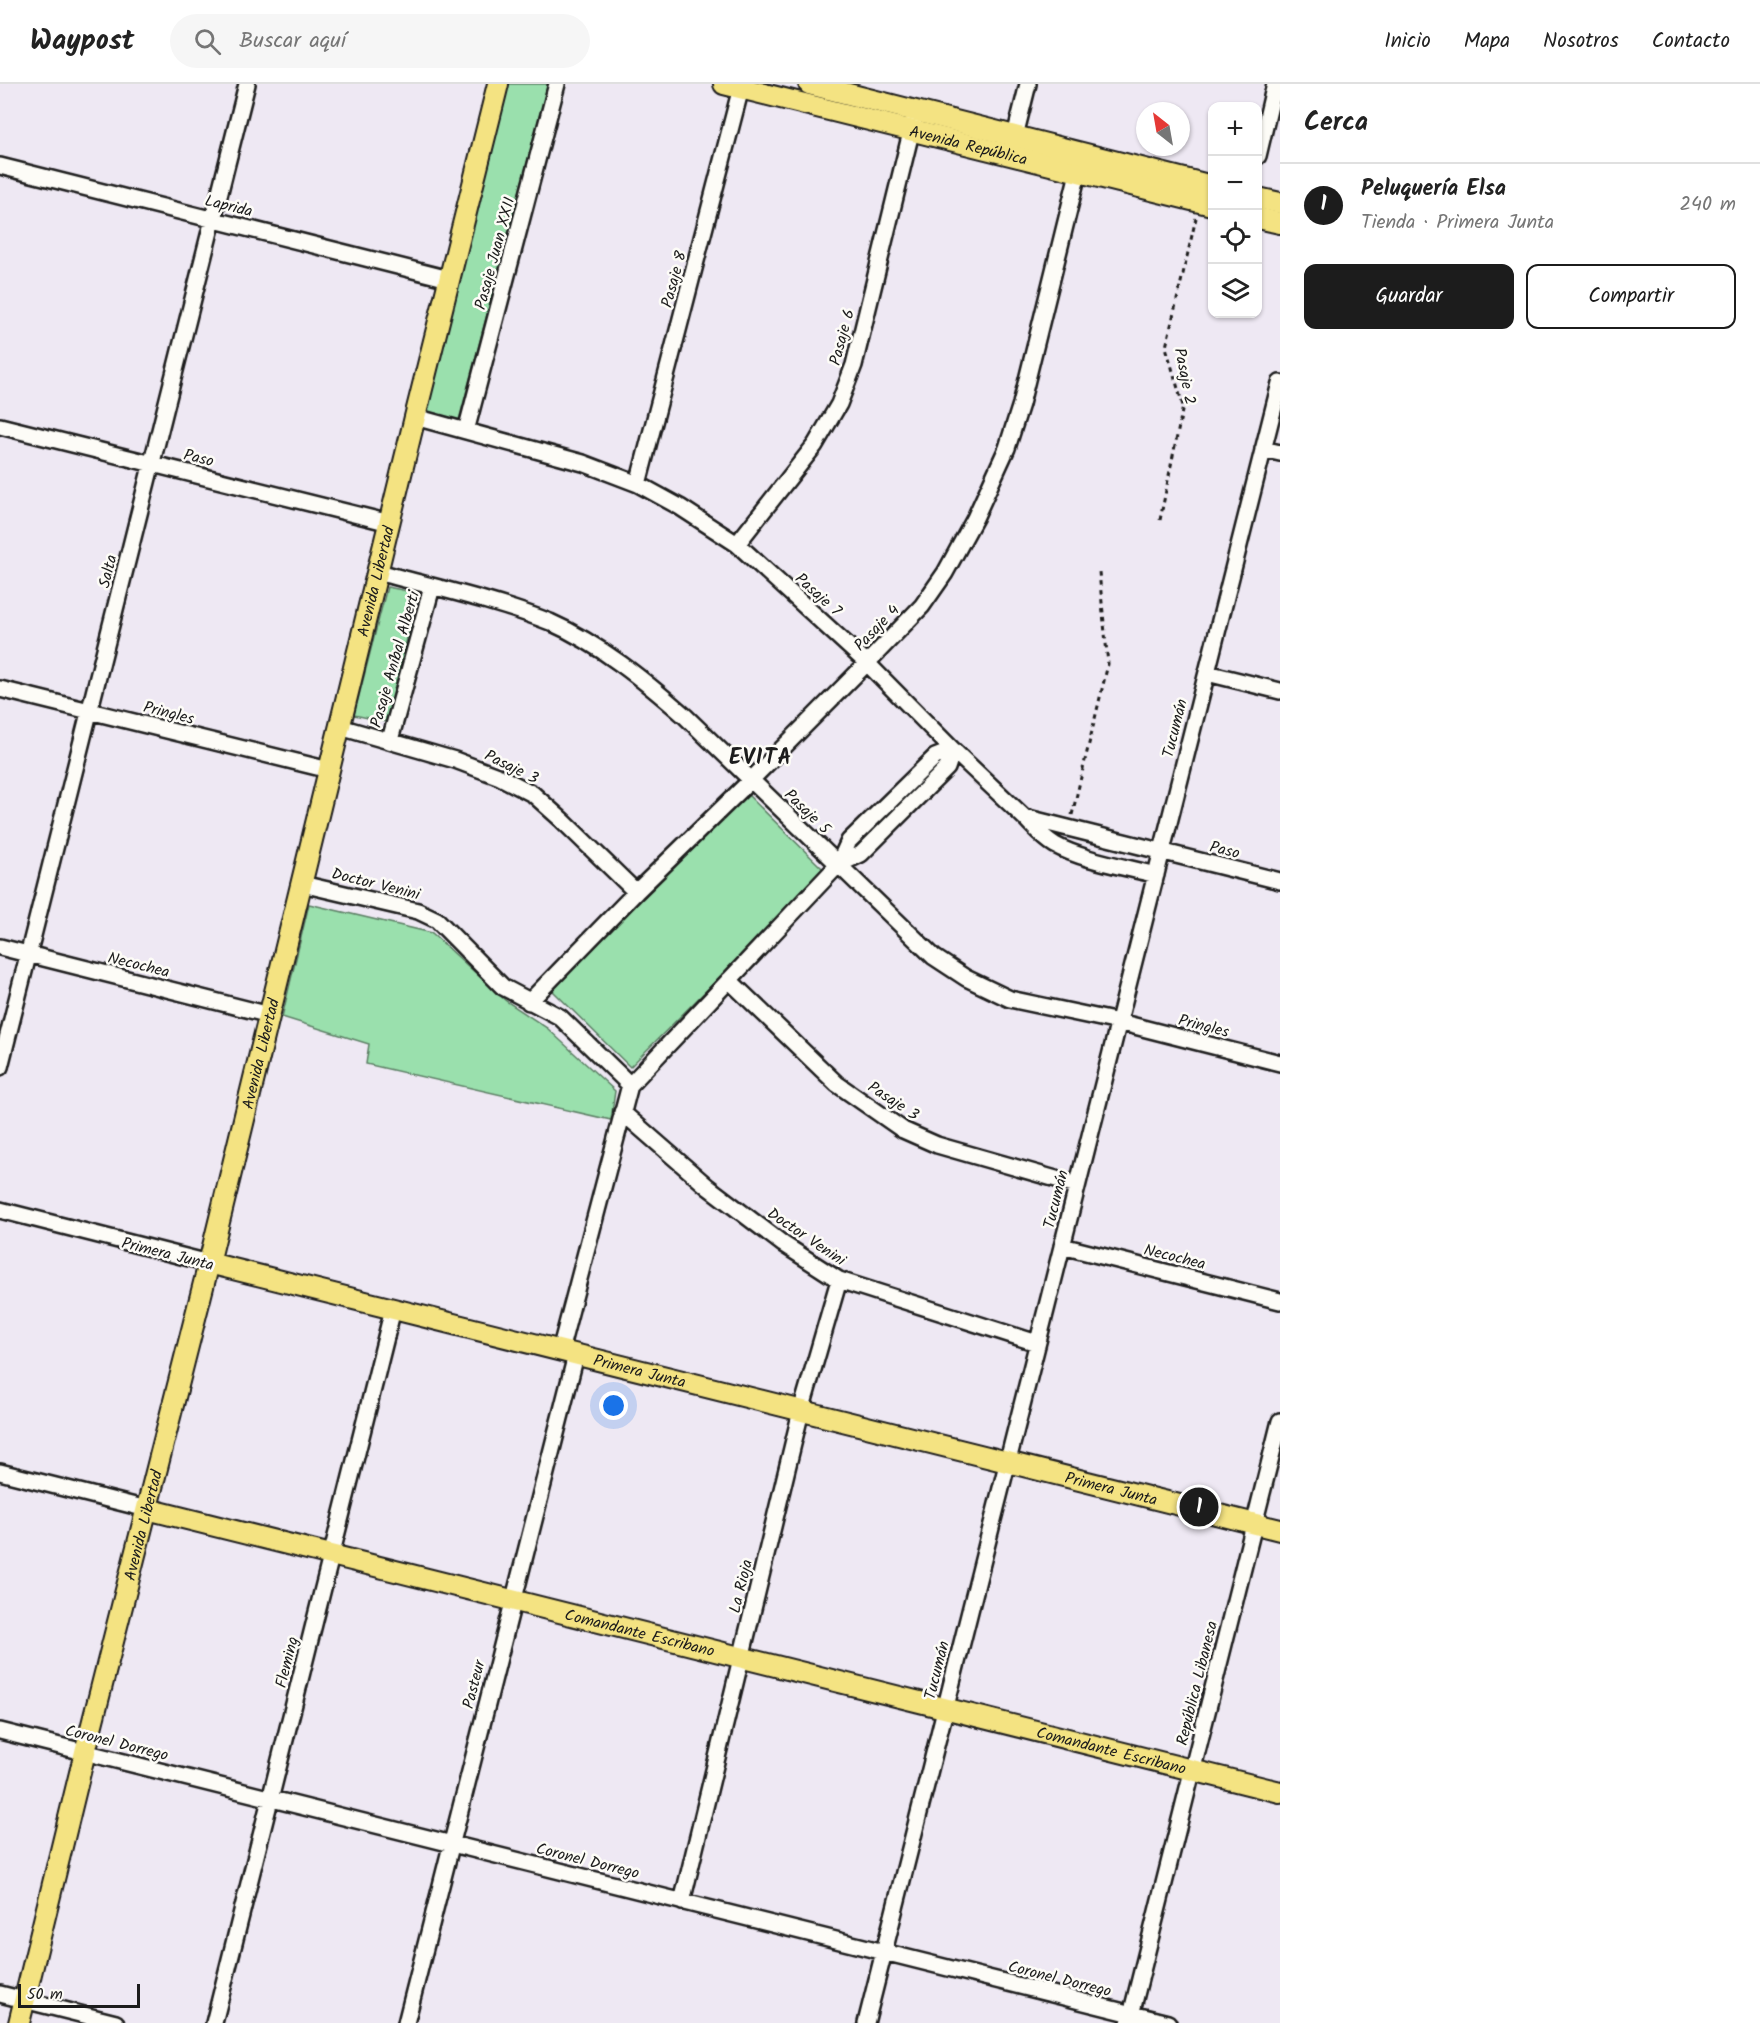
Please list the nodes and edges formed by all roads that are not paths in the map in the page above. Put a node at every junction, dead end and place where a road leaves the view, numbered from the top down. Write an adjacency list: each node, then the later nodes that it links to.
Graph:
1 (247, 84): 21 (street, Salta)
2 (498, 84): 23 (main road, Avenida Libertad)
3 (557, 84): 27 (street, Pasaje Juan XXII)
4 (809, 84): 9 (main road, Avenida República)
5 (1028, 84): 11 (street)
6 (1275, 84): 12 (street)
7 (736, 85): 8 (main road, Avenida República); 31 (street, Pasaje 8)
8 (766, 89): 10 (main road, Avenida República)
9 (917, 111): 10 (street, Pasaje 6); 11 (main road, Avenida República)
10 (911, 131): 13 (main road, Avenida República); 33 (street, Pasaje 6)
11 (1015, 136): 13 (street); 16 (main road, Avenida República)
12 (1262, 136)
13 (1010, 156): 15 (main road, Avenida República)
14 (0, 166): 21 (street, Laprida)
15 (1078, 173): 19 (main road, Avenida República); 36 (street, Pasaje 4)
16 (1208, 185)
17 (1262, 199): 18 (main road)
18 (1280, 203)
19 (1206, 204)
20 (1262, 219): 22 (main road)
21 (214, 220): 23 (street, Laprida); 30 (street, Salta)
22 (1280, 223)
23 (449, 279): 25 (main road, Avenida Libertad)
24 (1280, 383): 28 (street, Tucumán)
25 (415, 417): 27 (street, Pasaje 7); 32 (main road, Avenida Libertad)
26 (0, 426): 30 (street, Paso)
27 (466, 431): 31 (street, Pasaje 7)
28 (1263, 449): 29 (street); 37 (street, Tucumán)
29 (1280, 453)
30 (153, 464): 32 (street, Paso); 40 (street, Salta)
31 (638, 484): 33 (street, Pasaje 7)
32 (390, 523): 34 (main road, Avenida Libertad)
33 (737, 544): 36 (street, Pasaje 7)
34 (378, 572): 35 (street, Pasaje 5); 41 (main road, Avenida Libertad)
35 (432, 587): 42 (street, Pasaje Aníbal Alberti); 45 (street, Pasaje 5)
36 (867, 663): 43 (street, Pasaje 7); 45 (street, Pasaje 4)
37 (1207, 672): 39 (street); 47 (street, Tucumán)
38 (0, 689): 40 (street, Pringles)
39 (1280, 691)
40 (90, 711): 44 (street, Pringles); 54 (street, Salta)
41 (340, 727): 42 (street, Pasaje 3); 44 (main road, Avenida Libertad)
42 (390, 740): 52 (street, Pasaje 3)
43 (952, 750): 46 (street, Pasaje 7); 48 (street)
44 (329, 770): 51 (main road, Avenida Libertad)
45 (751, 780): 48 (street, Pasaje 5); 52 (street, Pasaje 4)
46 (1024, 817): 47 (street); 49 (street, Pasaje 7)
47 (1162, 852): 49 (street, Tucumán); 50 (street, Paso)
48 (838, 865): 55 (street); 58 (street, Pasaje 5)
49 (1156, 875): 58 (street, Tucumán)
50 (1280, 881)
51 (302, 884): 56 (street, Doctor Venini); 57 (main road, Avenida Libertad)
52 (636, 892): 56 (street, Pasaje 4)
53 (0, 947): 54 (street, Necochea)
54 (28, 955): 57 (street, Necochea); 60 (street, Salta)
55 (729, 980): 61 (street); 63 (street, Pasaje 3)
56 (529, 1002): 61 (street, Doctor Venini)
57 (270, 1016): 66 (main road, Avenida Libertad)
58 (1119, 1022): 59 (street, Pringles); 63 (street, Tucumán)
59 (1280, 1063)
60 (0, 1067)
61 (630, 1085): 62 (street, Pasteur)
62 (622, 1112): 67 (street, Doctor Venini); 71 (street, Pasteur)
63 (1077, 1185): 65 (street, Tucumán)
64 (0, 1210): 66 (street, Primera Junta)
65 (1062, 1245): 68 (street, Necochea); 70 (street, Tucumán)
66 (209, 1263): 69 (main road, Primera Junta); 76 (main road, Avenida Libertad)
67 (839, 1280): 70 (street, Doctor Venini); 72 (street, La Rioja)
68 (1280, 1301)
69 (393, 1309): 71 (main road, Primera Junta); 79 (street, Fleming)
70 (1037, 1342): 74 (street, Tucumán)
71 (568, 1353): 72 (main road, Primera Junta); 80 (street, Pasteur)
72 (801, 1411): 74 (main road, Primera Junta); 81 (street, La Rioja)
73 (1280, 1421): 77 (street, República Libanesa)
74 (1007, 1462): 77 (main road, Primera Junta); 82 (street, Tucumán)
75 (0, 1472): 76 (street, Comandante Escribano)
76 (147, 1509): 79 (main road, Comandante Escribano); 84 (main road, Avenida Libertad)
77 (1254, 1524): 78 (main road, Primera Junta); 85 (street, República Libanesa)
78 (1280, 1530)
79 (331, 1555): 80 (main road, Comandante Escribano); 87 (street, Fleming)
80 (513, 1601): 81 (main road, Comandante Escribano); 88 (street, Pasteur)
81 (742, 1658): 82 (main road, Comandante Escribano); 89 (street, La Rioja)
82 (945, 1709): 85 (main road, Comandante Escribano); 90 (street, Tucumán)
83 (0, 1731): 84 (street, Coronel Dorrego)
84 (85, 1752): 87 (street, Coronel Dorrego); 92 (main road, Avenida Libertad)
85 (1192, 1770): 86 (main road, Comandante Escribano); 93 (street, República Libanesa)
86 (1280, 1792)
87 (270, 1799): 88 (street, Coronel Dorrego); 96 (street, Fleming)
88 (451, 1844): 89 (street, Coronel Dorrego); 97 (street, Pasteur)
89 (682, 1902): 90 (street, Coronel Dorrego)
90 (883, 1952): 93 (street, Coronel Dorrego); 98 (street, Tucumán)
91 (0, 1994): 92 (street)
92 (24, 2000): 94 (main road, Avenida Libertad); 95 (street)
93 (1130, 2018): 99 (street, Coronel Dorrego)
94 (19, 2023)
95 (116, 2023)
96 (214, 2023)
97 (406, 2023)
98 (866, 2023)
99 (1168, 2023)

